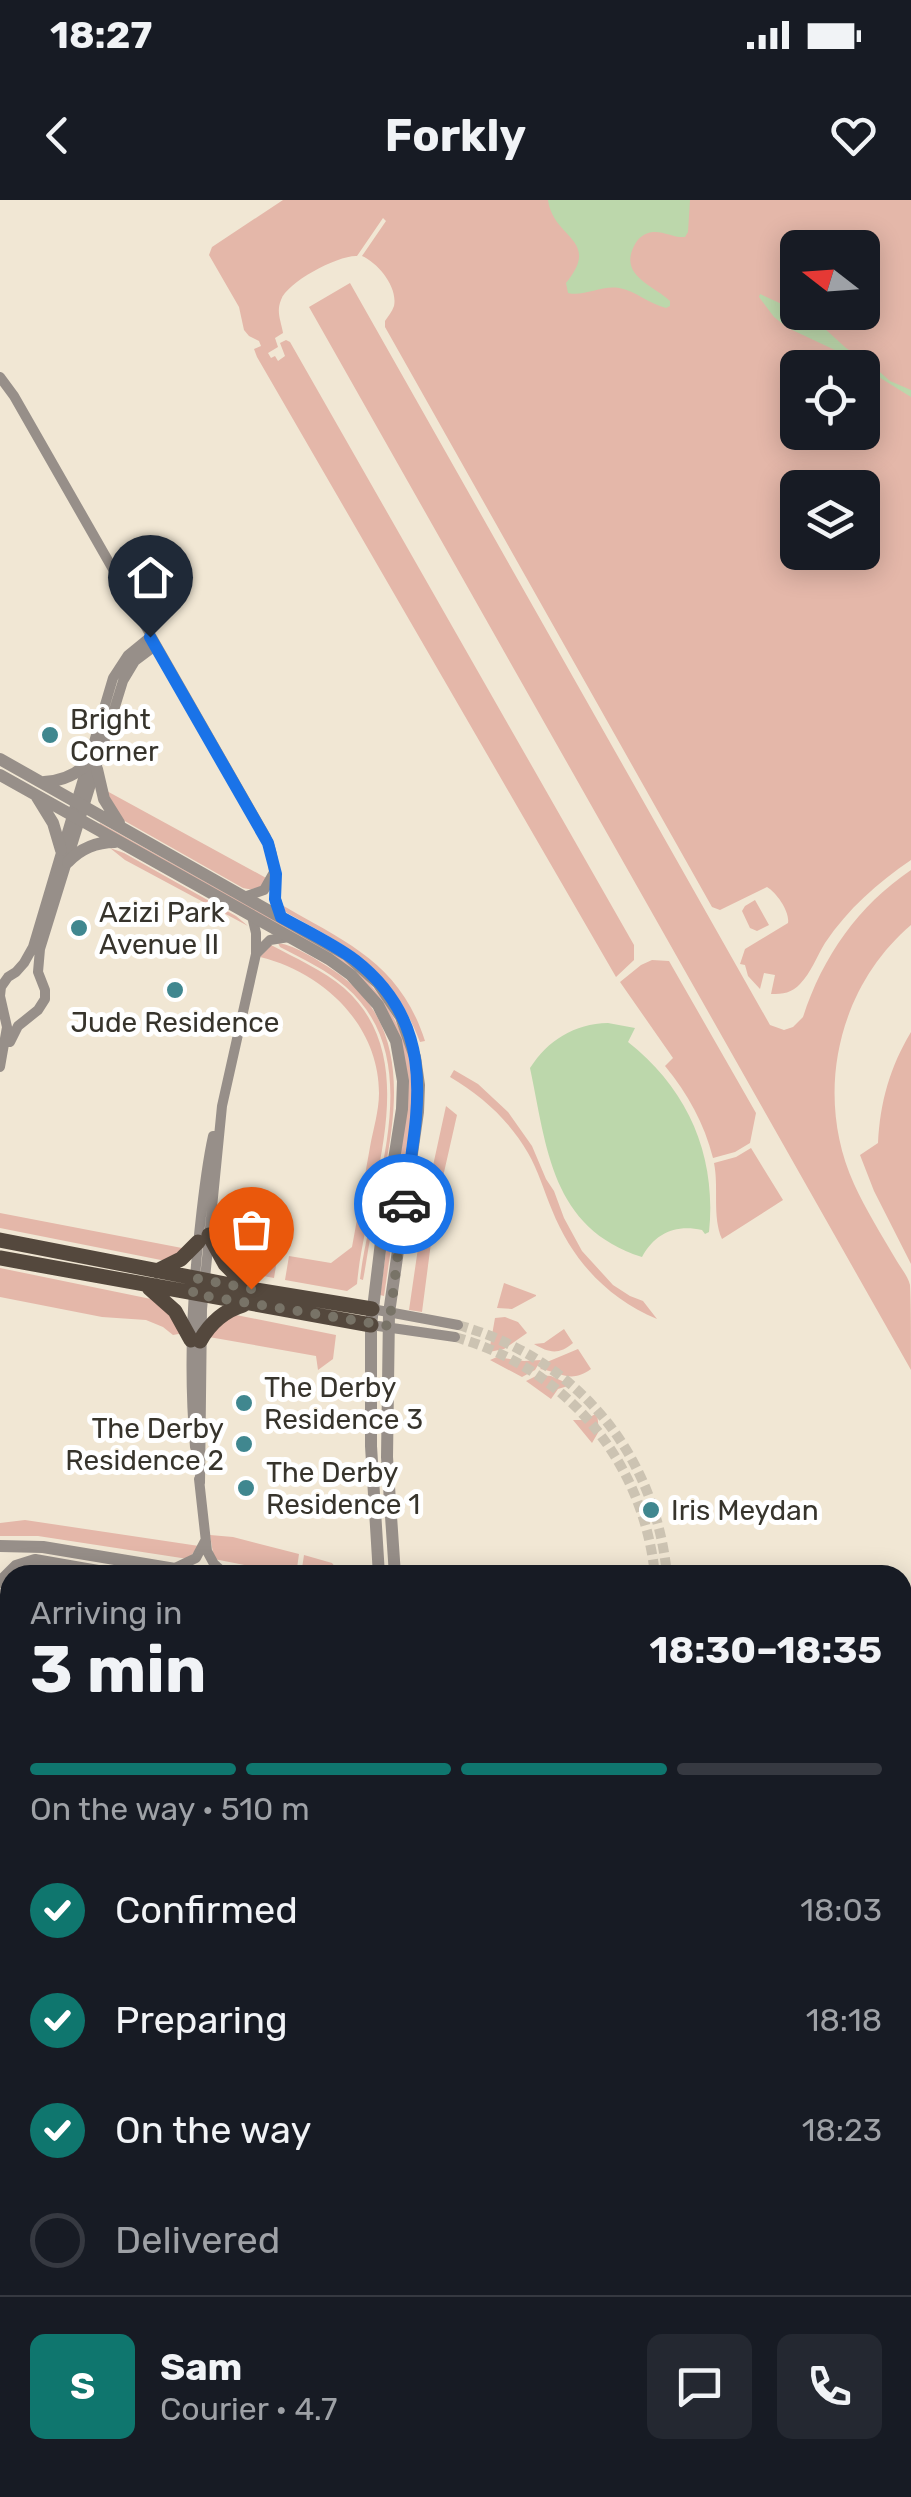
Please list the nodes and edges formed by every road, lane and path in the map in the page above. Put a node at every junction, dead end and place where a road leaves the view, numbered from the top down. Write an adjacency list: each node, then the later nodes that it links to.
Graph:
1 (0, 377): 2 (street)
2 (153, 642): 4 (street); 10 (street)
3 (0, 759): 6 (street)
4 (93, 765): 6 (street); 7 (street); 8 (street)
5 (0, 776): 6 (street)
6 (39, 789): 7 (street); 9 (street)
7 (79, 811): 8 (street); 9 (street)
8 (122, 836): 9 (street); 11 (street); 12 (street)
9 (64, 856): 16 (street); 17 (street)
10 (275, 868): 11 (street); 13 (street)
11 (244, 897): 13 (street)
12 (252, 916): 14 (street); 15 (street)
13 (281, 917): 30 (street)
14 (289, 937): 15 (street); 29 (street)
15 (256, 954): 22 (street)
16 (16, 972): 17 (street); 18 (street)
17 (40, 978): 19 (street)
18 (4, 1007): 19 (street); 20 (street)
19 (29, 1015): 20 (street)
20 (4, 1052): 21 (street)
21 (0, 1067)
22 (203, 1238): 25 (main road); 27 (street); 28 (main road)
23 (0, 1240): 25 (main road)
24 (0, 1258): 26 (main road)
25 (157, 1271): 27 (main road)
26 (145, 1286): 27 (main road); 32 (main road)
27 (198, 1287): 28 (main road); 32 (street)
28 (249, 1296): 29 (main road); 32 (main road)
29 (372, 1317): 30 (street); 40 (street)
30 (389, 1320): 31 (street); 41 (street)
31 (456, 1330)
32 (196, 1340): 33 (street)
33 (205, 1540): 38 (street); 39 (street)
34 (0, 1546): 37 (street)
35 (19, 1565): 36 (street)
36 (64, 1565)
37 (150, 1565)
38 (182, 1565)
39 (217, 1565)
40 (378, 1565)
41 (395, 1565)

